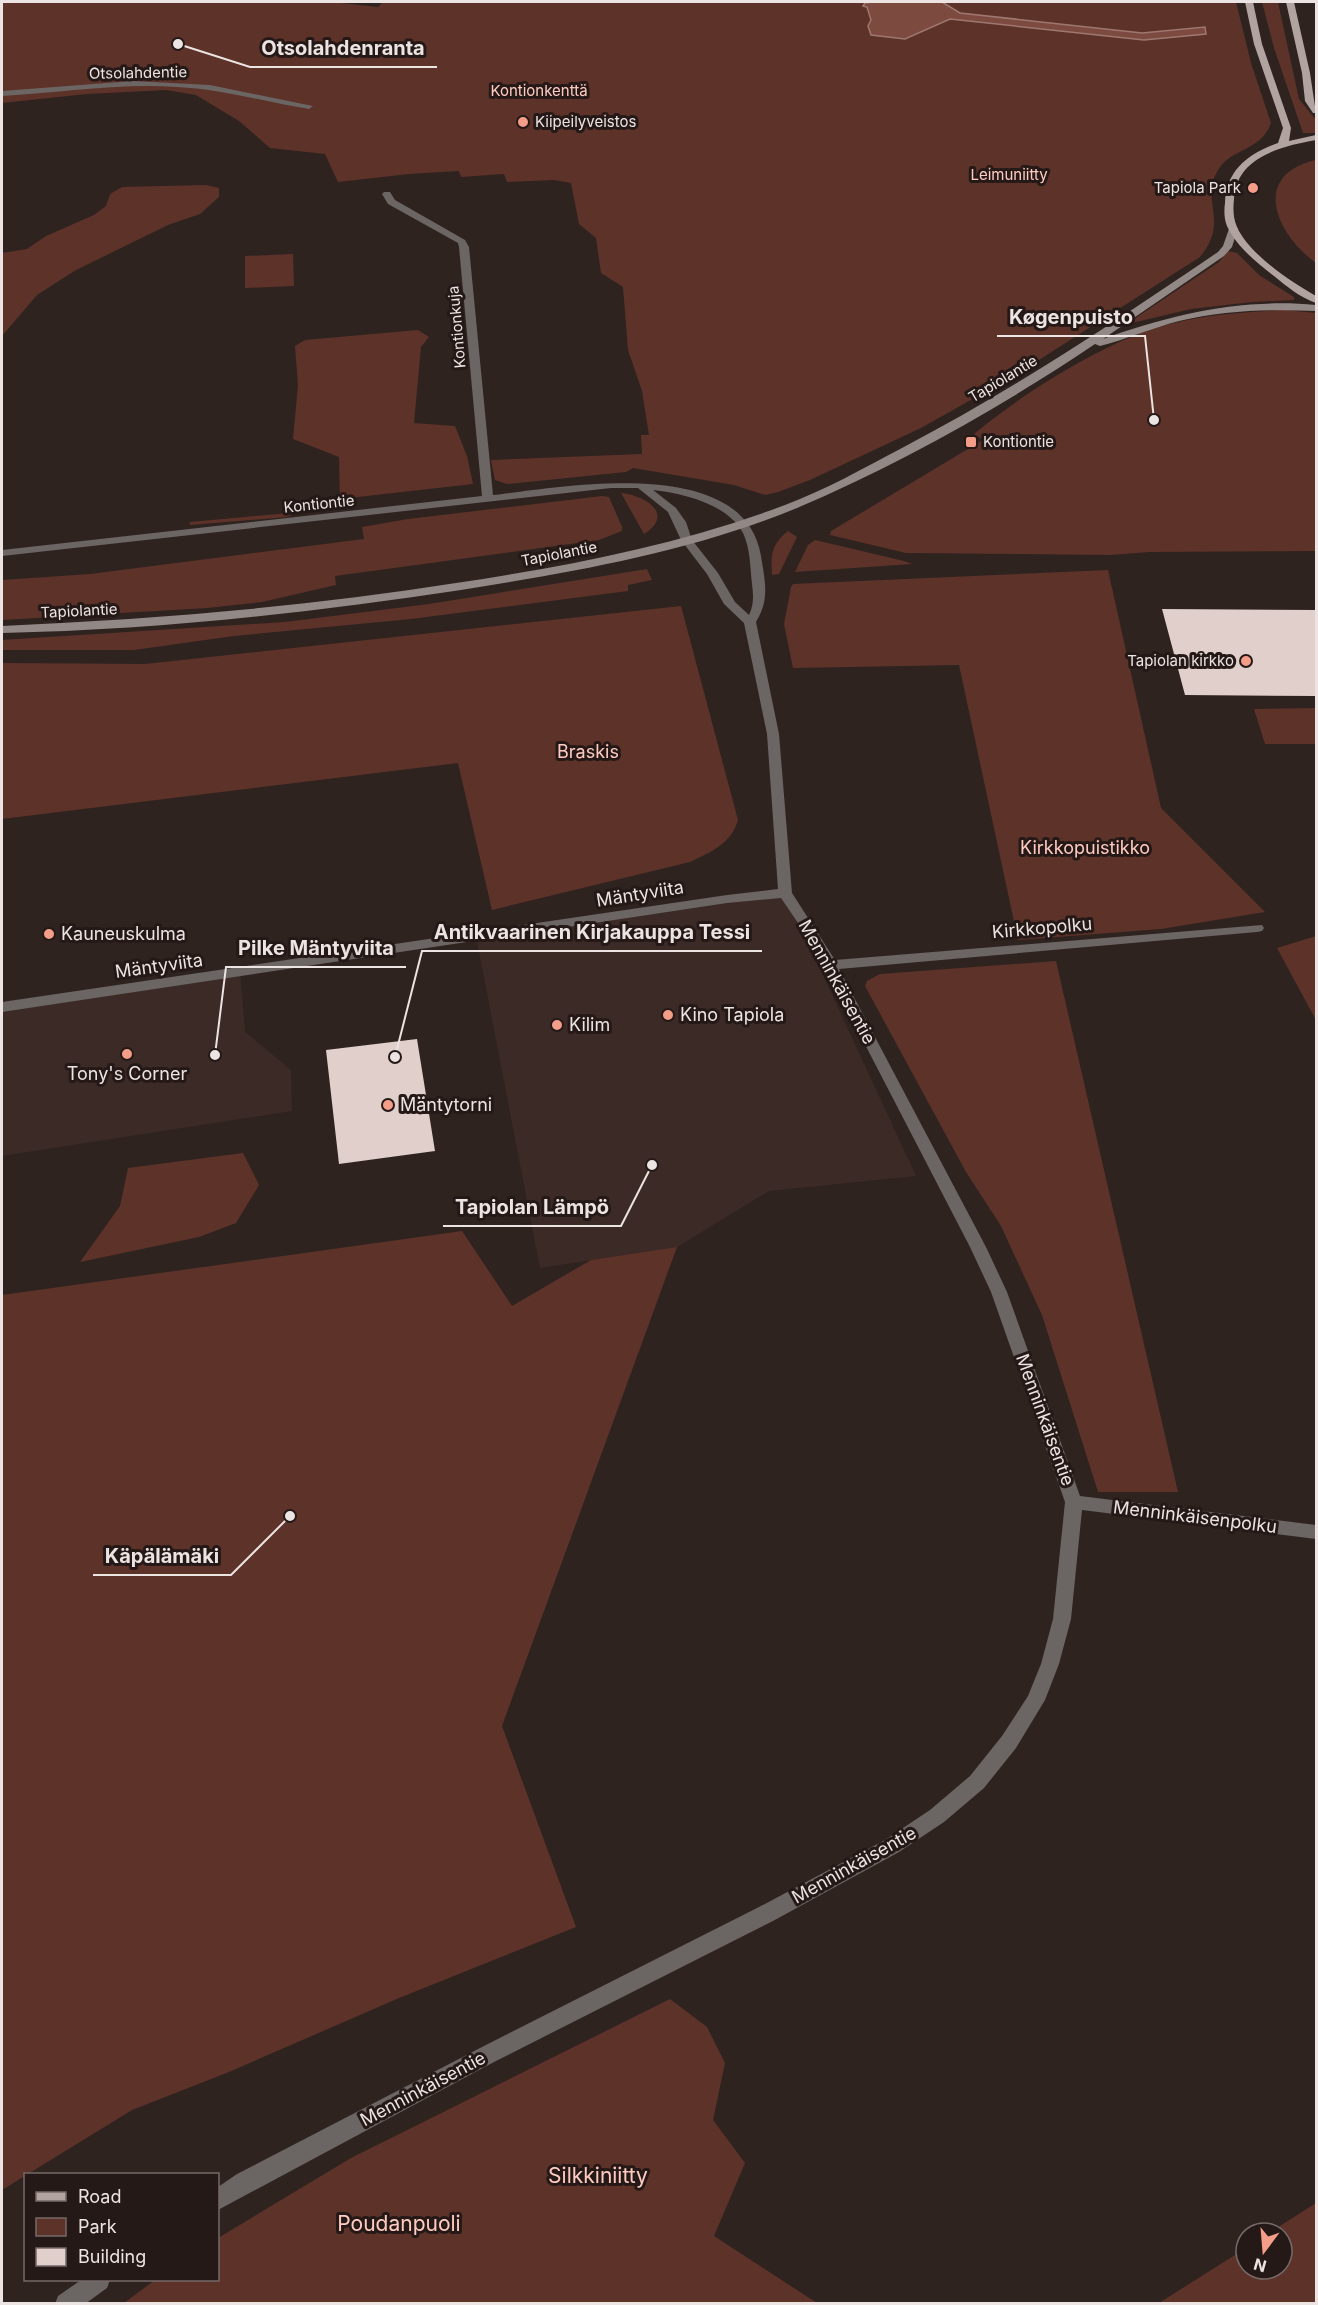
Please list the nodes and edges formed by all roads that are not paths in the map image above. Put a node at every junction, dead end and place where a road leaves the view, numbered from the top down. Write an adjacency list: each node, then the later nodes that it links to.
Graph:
1 (1249, 2): 9 (main road)
2 (1290, 2): 3 (main road)
3 (1306, 73): 4 (main road); 7 (main road)
4 (1317, 84)
5 (2, 94): 6 (street, Otsolahdentie)
6 (309, 106)
7 (1317, 111)
8 (1317, 138): 9 (main road)
9 (1282, 145): 11 (main road)
10 (387, 194): 16 (street, Kontionkuja)
11 (1233, 228): 12 (main road); 14 (main road, Tapiolantie)
12 (1317, 300)
13 (1317, 309): 14 (main road, Tapiolantie)
14 (1077, 351): 17 (main road, Tapiolantie)
15 (640, 485): 16 (street, Kontiontie); 17 (street, Kontiontie); 18 (street)
16 (488, 500): 19 (street, Kontiontie)
17 (742, 524): 18 (main road, Tapiolantie); 20 (street)
18 (687, 540): 20 (street); 21 (main road, Tapiolantie)
19 (2, 553)
20 (750, 622): 22 (street)
21 (2, 630)
22 (785, 893): 24 (street, Menninkäisentie); 25 (street, Mäntyviita)
23 (1257, 928): 24 (street, Kirkkopolku)
24 (830, 965): 26 (street, Menninkäisentie)
25 (2, 1007)
26 (1074, 1502): 27 (street, Menninkäisenpolku); 28 (street, Menninkäisentie)
27 (1317, 1532)
28 (219, 2198)
29 (98, 2281): 30 (street)
30 (66, 2304)

